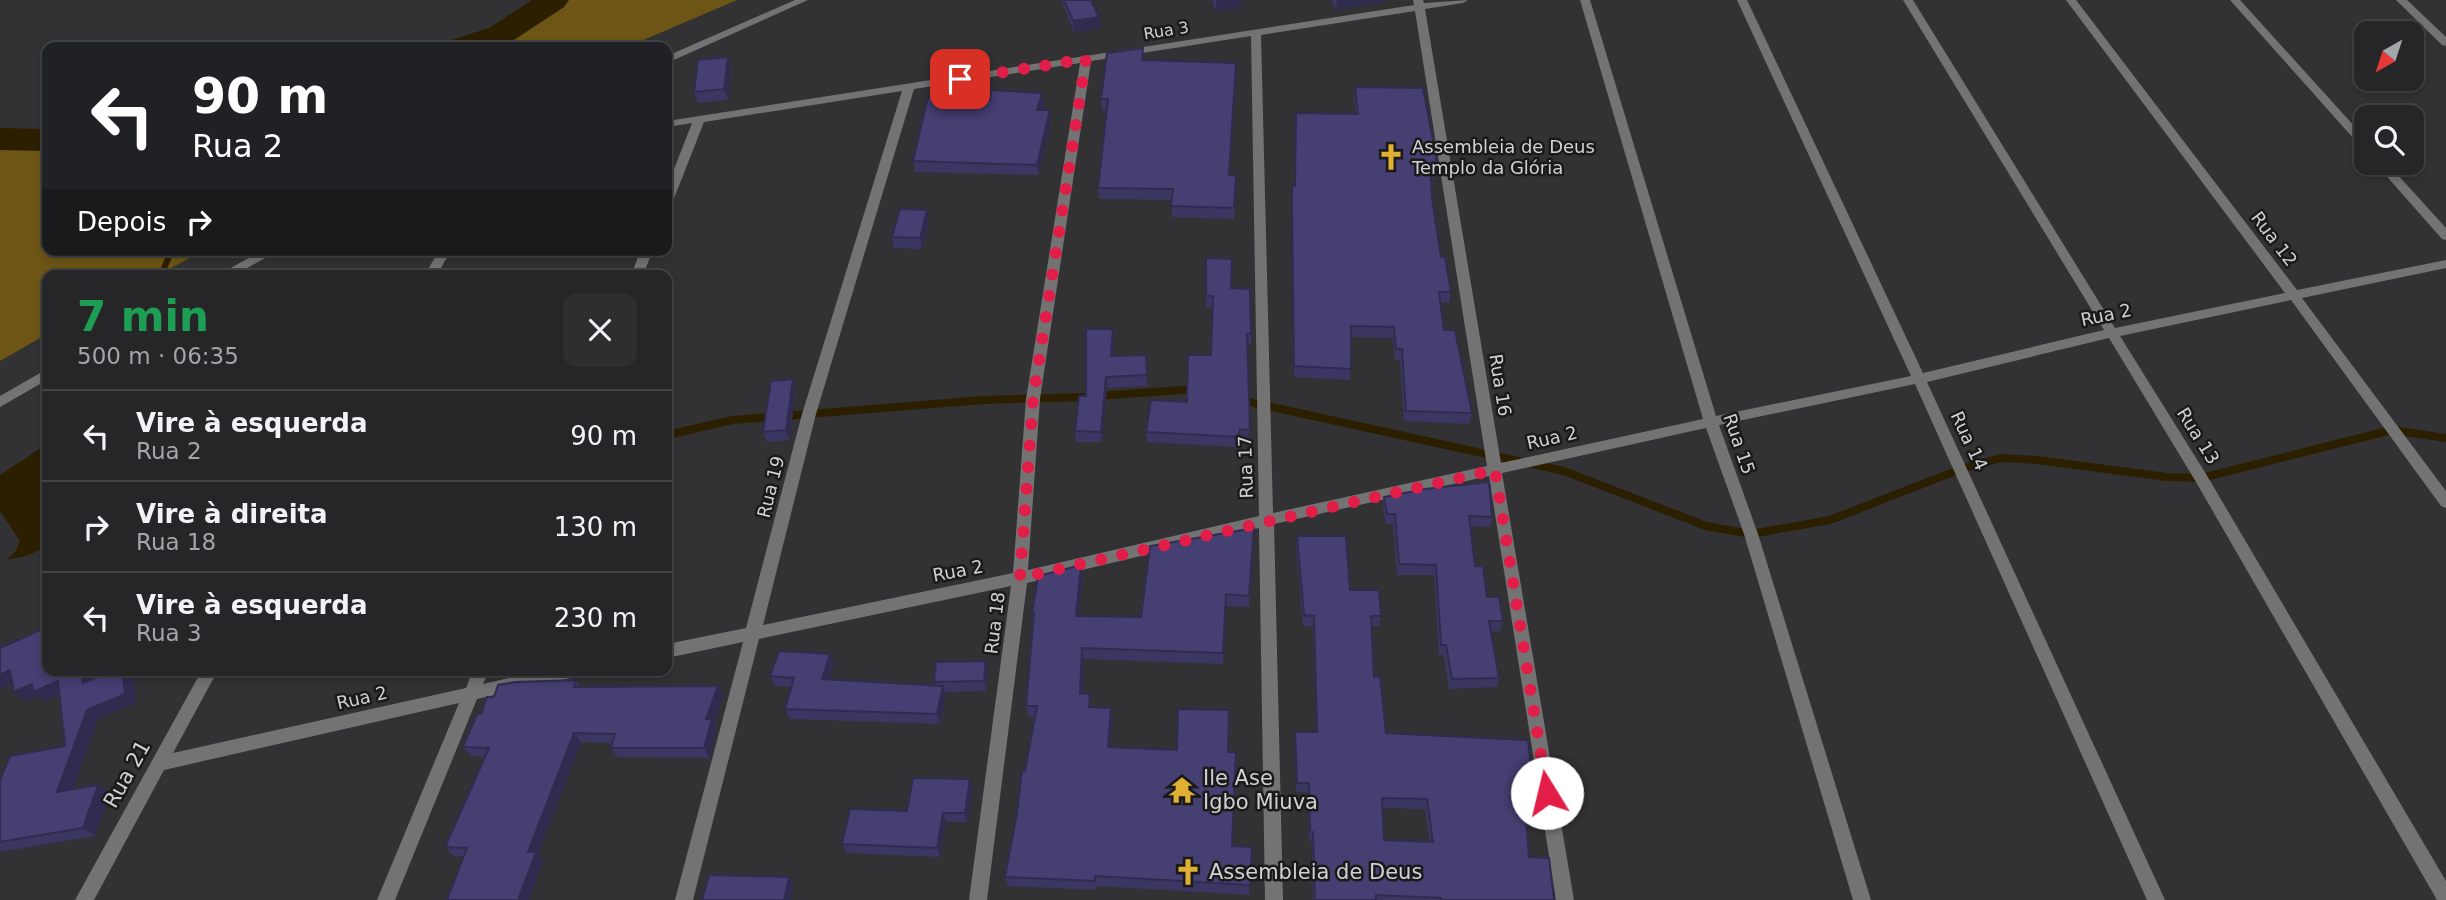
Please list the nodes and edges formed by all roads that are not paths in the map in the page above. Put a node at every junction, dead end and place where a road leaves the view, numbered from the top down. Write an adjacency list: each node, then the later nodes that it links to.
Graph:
1 (803, 0): 12 (street)
2 (1463, 0): 9 (street, Rua 3)
3 (1585, 0): 29 (street, Rua 15)
4 (1742, 0): 27 (street, Rua 14)
5 (1908, 0): 25 (street, Rua 13)
6 (2071, 0): 24 (street, Rua 12)
7 (2235, 0): 17 (street)
8 (2401, 0): 11 (street)
9 (1418, 3): 10 (street, Rua 3); 30 (street, Rua 16)
10 (1256, 32): 13 (street, Rua 3); 32 (street, Rua 17)
11 (2446, 43)
12 (672, 58)
13 (1086, 59): 14 (street, Rua 3); 33 (street, Rua 18)
14 (909, 86): 15 (street, Rua 3); 34 (street, Rua 19)
15 (699, 120): 16 (street, Rua 3); 19 (street)
16 (672, 123)
17 (2354, 133)
18 (2392, 175): 20 (street)
19 (672, 188)
20 (2446, 236)
21 (260, 256): 23 (street)
22 (2446, 264): 24 (street, Rua 2)
23 (234, 270)
24 (2295, 297): 25 (street, Rua 2); 31 (street, Rua 12)
25 (2111, 333): 27 (street, Rua 2); 41 (street, Rua 13)
26 (42, 377): 28 (street)
27 (1918, 379): 29 (street, Rua 2); 49 (street, Rua 14)
28 (0, 402)
29 (1711, 422): 30 (street, Rua 2); 48 (street, Rua 15)
30 (1495, 470): 32 (street, Rua 2); 47 (street, Rua 16)
31 (2446, 502)
32 (1267, 520): 33 (street, Rua 2); 46 (street, Rua 17)
33 (1020, 578): 34 (street, Rua 2); 45 (street, Rua 18)
34 (754, 632): 35 (street, Rua 2); 44 (street, Rua 19)
35 (672, 649)
36 (207, 676): 40 (street, Rua 21)
37 (479, 676): 39 (street)
38 (547, 676): 39 (street, Rua 2)
39 (472, 692): 40 (street, Rua 2); 43 (street)
40 (158, 764): 42 (street, Rua 21)
41 (2446, 898)
42 (84, 900)
43 (386, 900)
44 (684, 900)
45 (978, 900)
46 (1274, 900)
47 (1565, 900)
48 (1862, 900)
49 (2156, 900)

